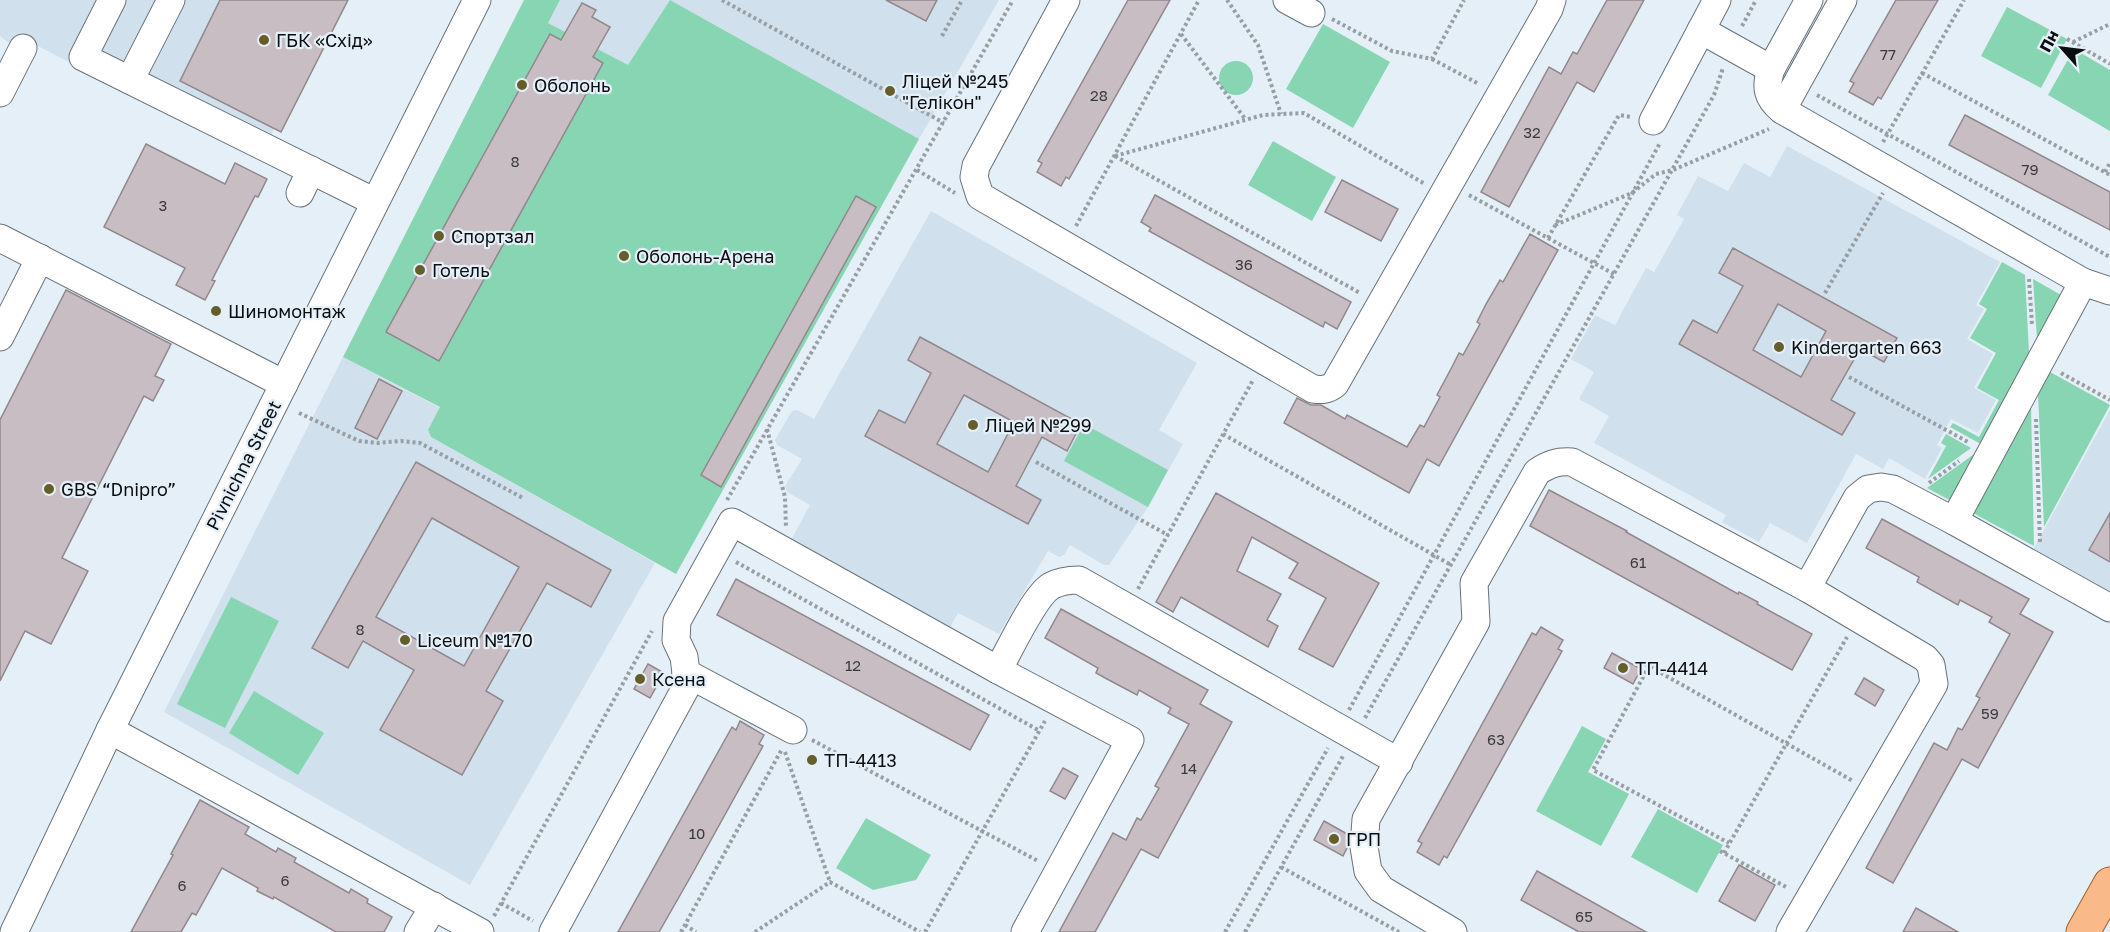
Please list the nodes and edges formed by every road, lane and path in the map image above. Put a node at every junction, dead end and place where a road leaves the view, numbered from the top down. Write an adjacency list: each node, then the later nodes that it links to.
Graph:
1 (112, 0): 31 (street)
2 (171, 0): 31 (street)
3 (477, 0): 51 (street, Pivnichna Street)
4 (722, 0): 39 (path)
5 (962, 0): 22 (path)
6 (1013, 0): 39 (path)
7 (1066, 0): 55 (street)
8 (1199, 0): 21 (path)
9 (1227, 0): 36 (path)
10 (1287, 0): 18 (street)
11 (1464, 0): 27 (path)
12 (1552, 0): 35 (street)
13 (1717, 0): 20 (street)
14 (1756, 0): 25 (path)
15 (1809, 0): 29 (street)
16 (1843, 0): 32 (street)
17 (1964, 0): 30 (path)
18 (1311, 13): 27 (path)
19 (2110, 24): 24 (path)
20 (1701, 30): 25 (street); 40 (street)
21 (1181, 34): 38 (path); 42 (path)
22 (942, 36)
23 (2067, 39): 24 (path)
24 (2072, 42): 28 (path)
25 (1730, 46): 29 (street)
26 (23, 48): 33 (street)
27 (1432, 59): 35 (path)
28 (2110, 64)
29 (1771, 69): 37 (street)
30 (1923, 73): 41 (path); 46 (path)
31 (130, 81): 51 (street)
32 (1797, 83): 37 (street); 41 (path)
33 (0, 93)
34 (1714, 95): 45 (path)
35 (1499, 96): 50 (street)
36 (1281, 114): 38 (path); 50 (path)
37 (1777, 119): 43 (street); 45 (path)
38 (1246, 120): 42 (path)
39 (944, 123): 73 (path)
40 (1657, 131): 49 (path); 52 (path)
41 (1888, 134): 43 (path); 56 (path)
42 (1115, 156): 55 (path); 64 (path)
43 (1873, 161): 61 (street)
44 (2110, 163): 46 (path)
45 (1672, 170): 49 (path); 60 (path)
46 (2105, 172): 47 (path)
47 (2110, 175)
48 (1885, 190): 63 (path)
49 (1632, 193): 52 (path); 58 (path)
50 (1443, 195): 54 (path); 64 (street)
51 (375, 202): 69 (street, Pivnichna Street)
52 (1556, 225): 54 (path)
53 (0, 238): 57 (street)
54 (1548, 238): 58 (path)
55 (1066, 245): 66 (street)
56 (2110, 257)
57 (40, 258): 65 (street); 69 (street)
58 (1594, 263): 60 (path); 84 (path)
59 (2029, 270): 67 (path)
60 (1614, 274): 85 (path)
61 (2083, 282): 62 (street); 67 (street)
62 (2110, 291)
63 (1825, 293)
64 (1380, 305): 66 (street)
65 (0, 337)
66 (1263, 361): 74 (path)
67 (2040, 361): 70 (path); 75 (street)
68 (1849, 377): 75 (path)
69 (284, 384): 94 (street, Pivnichna Street)
70 (2110, 400)
71 (299, 413): 77 (path)
72 (2036, 418): 81 (path)
73 (767, 429): 78 (path); 83 (path)
74 (1223, 434): 80 (path); 84 (path)
75 (1990, 453): 79 (street)
76 (1036, 462): 80 (path)
77 (523, 498)
78 (725, 502)
79 (1954, 521): 86 (street); 88 (street)
80 (1168, 535): 87 (path)
81 (2040, 546)
82 (716, 551): 83 (street); 92 (street); 96 (path)
83 (786, 552): 91 (street)
84 (1435, 556): 85 (path); 97 (path)
85 (1451, 565): 97 (path)
86 (1807, 588): 89 (street); 99 (street)
87 (1128, 608): 91 (street); 97 (street)
88 (2110, 608)
89 (1858, 618): 98 (path); 100 (street)
90 (656, 624): 108 (path)
91 (998, 670): 93 (street)
92 (686, 673): 95 (street); 112 (street)
93 (1056, 702): 96 (path); 104 (street)
94 (110, 730): 109 (street); 113 (street, Pivnichna Street)
95 (793, 730): 101 (path)
96 (1040, 731): 101 (path)
97 (1346, 733): 99 (street); 103 (path); 120 (path)
98 (1786, 744): 100 (path); 102 (path); 102 (path)
99 (1399, 762): 123 (street)
100 (1872, 791): 107 (street)
101 (982, 831): 104 (path); 118 (path)
102 (1729, 843): 107 (path)
103 (1281, 867): 121 (path); 122 (path)
104 (1058, 872): 119 (street)
105 (830, 882): 110 (path); 117 (path); 118 (path)
106 (2110, 884): 125 (main road)
107 (1809, 900): 124 (street)
108 (501, 903): 111 (path); 112 (path)
109 (434, 906): 111 (street); 114 (street)
110 (685, 925): 115 (path); 116 (path)
111 (485, 927)
112 (547, 929)
113 (14, 932)
114 (418, 932)
115 (681, 932)
116 (696, 932)
117 (755, 932)
118 (923, 932)
119 (1025, 932)
120 (1225, 932)
121 (1245, 932)
122 (1399, 932)
123 (1454, 932)
124 (1790, 932)
125 (2083, 932)

